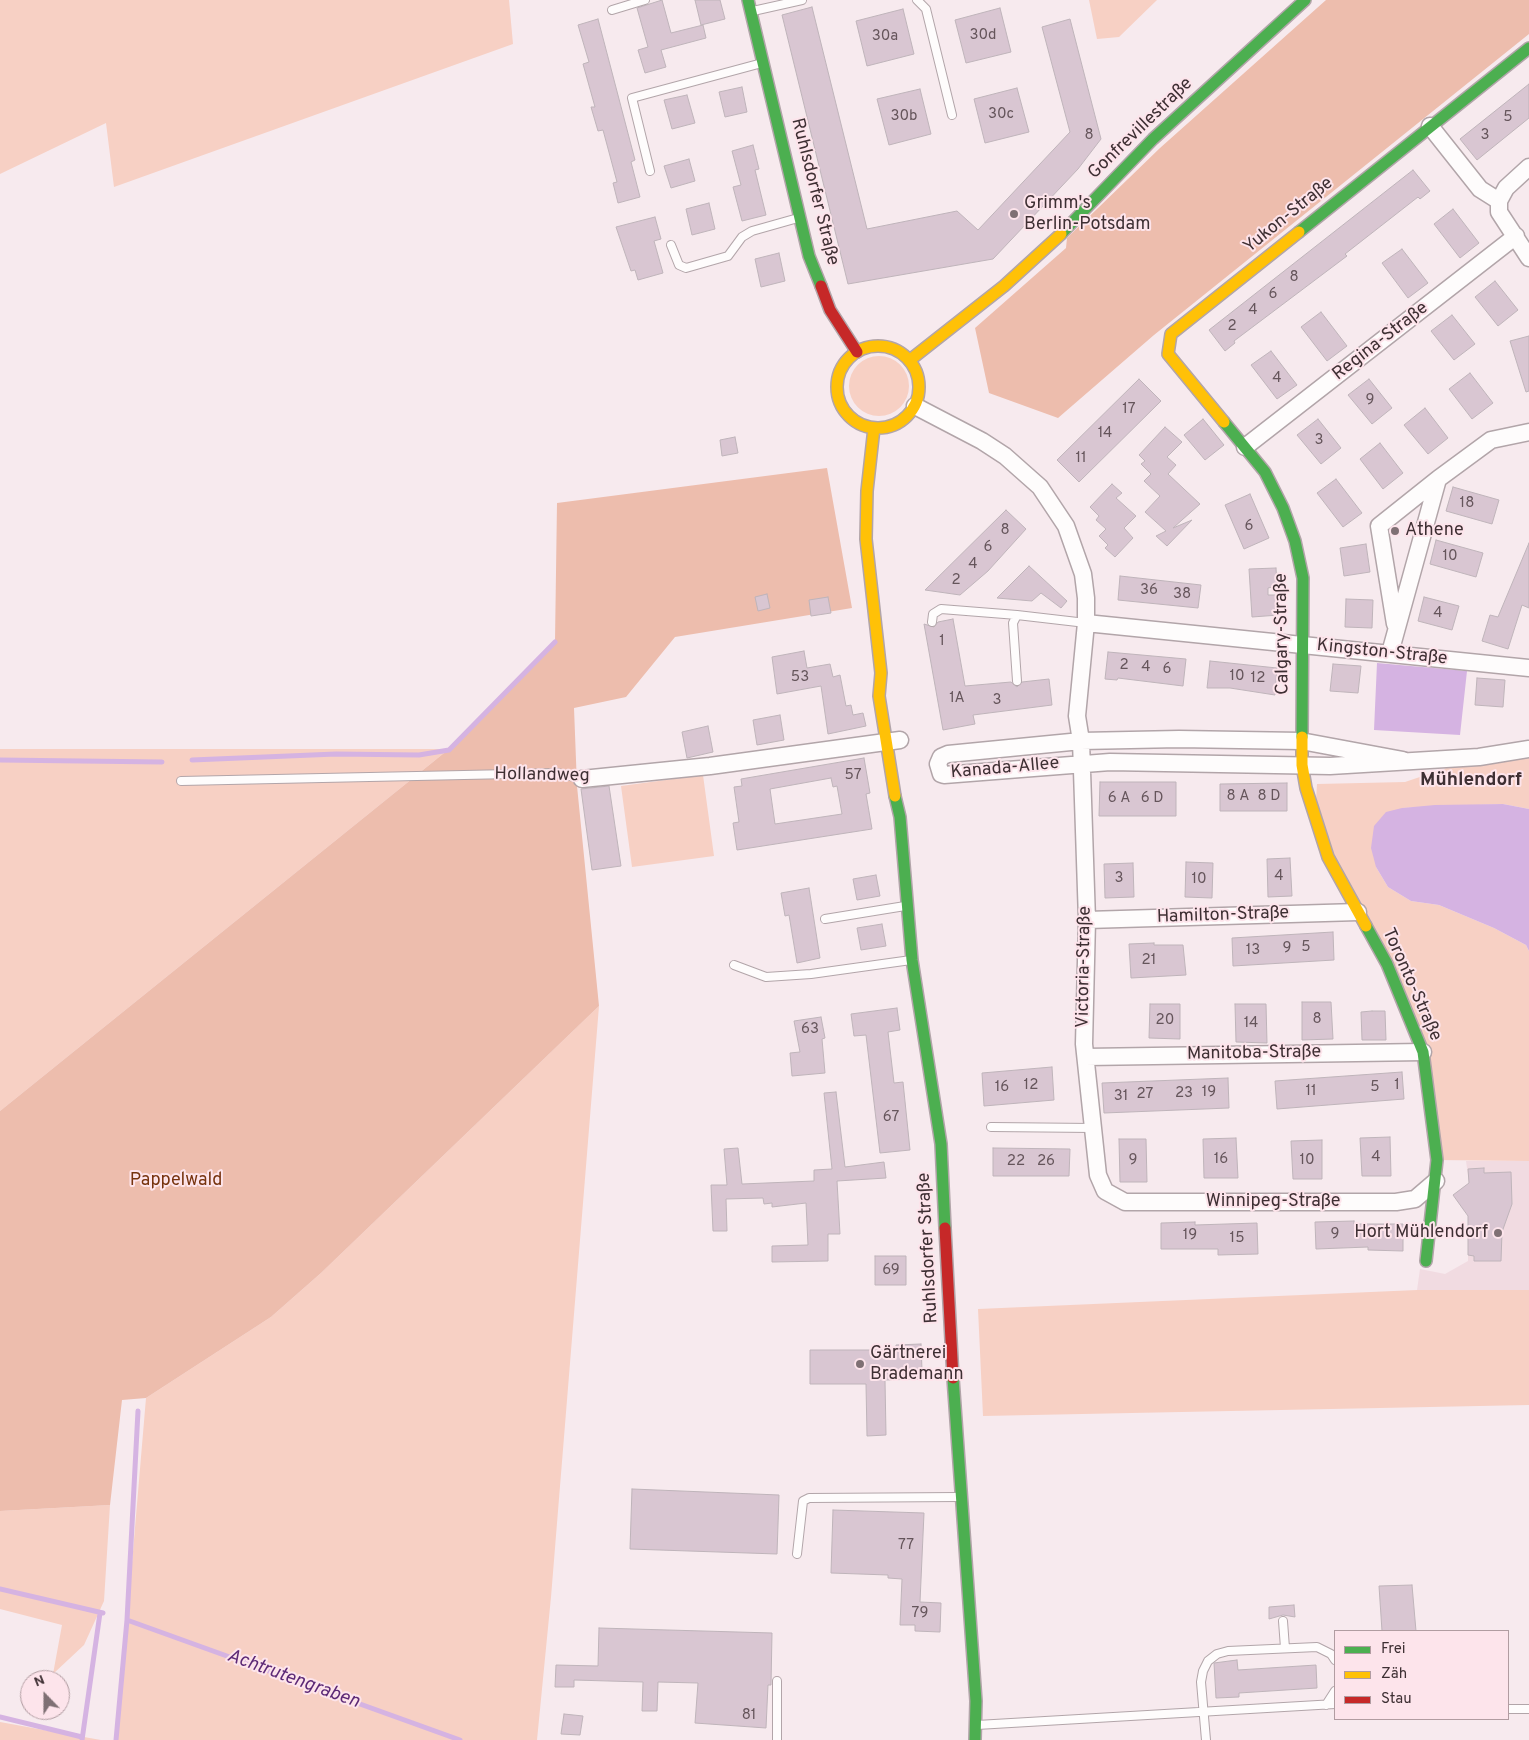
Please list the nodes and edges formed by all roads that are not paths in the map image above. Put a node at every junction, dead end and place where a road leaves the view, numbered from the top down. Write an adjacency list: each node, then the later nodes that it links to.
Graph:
1 (645, 0): 6 (lane)
2 (748, 0): 7 (main road, Ruhlsdorfer Straße)
3 (802, 0): 7 (lane)
4 (918, 0): 10 (lane)
5 (1305, 0): 21 (main road, Gonfrevillestraße)
6 (612, 10)
7 (751, 12): 9 (main road, Ruhlsdorfer Straße)
8 (1529, 48): 11 (main road, Yukon-Straße)
9 (764, 63): 13 (lane); 15 (main road, Ruhlsdorfer Straße)
10 (952, 115)
11 (1430, 126): 14 (street); 19 (main road, Yukon-Straße)
12 (1529, 167): 14 (street)
13 (650, 171)
14 (1498, 201): 16 (street)
15 (800, 218): 17 (lane); 20 (main road, Ruhlsdorfer Straße)
16 (1516, 236): 18 (street); 25 (street, Regina-Straße)
17 (671, 245)
18 (1529, 258)
19 (1171, 334): 25 (main road, Calgary-Straße)
20 (857, 352): 21 (main road); 23 (main road)
21 (910, 360): 22 (main road)
22 (915, 406): 23 (main road); 29 (street, Victoria-Straße)
23 (874, 428): 34 (main road, Ruhlsdorfer Straße)
24 (1529, 432): 26 (street)
25 (1245, 447): 31 (main road, Calgary-Straße)
26 (1438, 479): 30 (street); 30 (street)
27 (1017, 615): 28 (lane); 29 (lane); 35 (lane)
28 (932, 622)
29 (1086, 623): 31 (street, Kingston-Straße); 38 (street, Victoria-Straße)
30 (1396, 629): 32 (street)
31 (1303, 645): 32 (street, Kingston-Straße); 39 (main road, Calgary-Straße)
32 (1390, 653): 33 (street, Kingston-Straße)
33 (1529, 668)
34 (881, 673): 36 (main road, Ruhlsdorfer Straße); 37 (main road, Ruhlsdorfer Straße)
35 (1017, 681)
36 (893, 695)
37 (897, 741): 45 (street, Hollandweg); 47 (main road, Ruhlsdorfer Straße)
38 (1081, 741): 39 (street, Kanada-Allee); 42 (street, Victoria-Straße); 42 (street, Kanada-Allee)
39 (1301, 741): 41 (street, Kanada-Allee); 44 (main road, Calgary-Straße)
40 (1529, 749): 41 (street, Kanada-Allee)
41 (1403, 760): 44 (street, Kanada-Allee)
42 (1081, 763): 44 (street, Kanada-Allee); 51 (street, Victoria-Straße)
43 (902, 765): 47 (main road, Ruhlsdorfer Straße)
44 (1302, 765): 49 (main road, Toronto-Straße)
45 (582, 779): 46 (lane, Hollandweg)
46 (181, 781)
47 (900, 817): 48 (main road, Ruhlsdorfer Straße)
48 (907, 905): 50 (lane); 52 (main road, Ruhlsdorfer Straße)
49 (1358, 912): 51 (street, Hamilton-Straße); 54 (main road, Toronto-Straße)
50 (825, 919)
51 (1087, 920): 55 (street, Victoria-Straße)
52 (912, 960): 53 (lane); 61 (main road, Ruhlsdorfer Straße)
53 (734, 965)
54 (1423, 1052): 55 (street, Manitoba-Straße); 58 (main road, Toronto-Straße)
55 (1086, 1057): 57 (street, Victoria-Straße)
56 (991, 1127): 57 (lane)
57 (1093, 1128): 59 (street, Victoria-Straße)
58 (1436, 1181): 59 (street, Winnipeg-Straße); 60 (main road, Toronto-Straße)
59 (1105, 1191)
60 (1426, 1261)
61 (961, 1497): 62 (lane); 73 (main road, Ruhlsdorfer Straße)
62 (798, 1554)
63 (1284, 1621): 64 (lane)
64 (1285, 1648): 65 (lane); 72 (lane)
65 (1334, 1658)
66 (777, 1681): 74 (lane)
67 (1334, 1693): 69 (lane)
68 (1334, 1704): 69 (lane)
69 (1326, 1705): 72 (lane)
70 (1509, 1708): 71 (lane)
71 (1529, 1709)
72 (1204, 1712): 73 (lane); 76 (lane)
73 (975, 1725): 75 (main road, Ruhlsdorfer Straße)
74 (777, 1740)
75 (975, 1740)
76 (1206, 1740)

